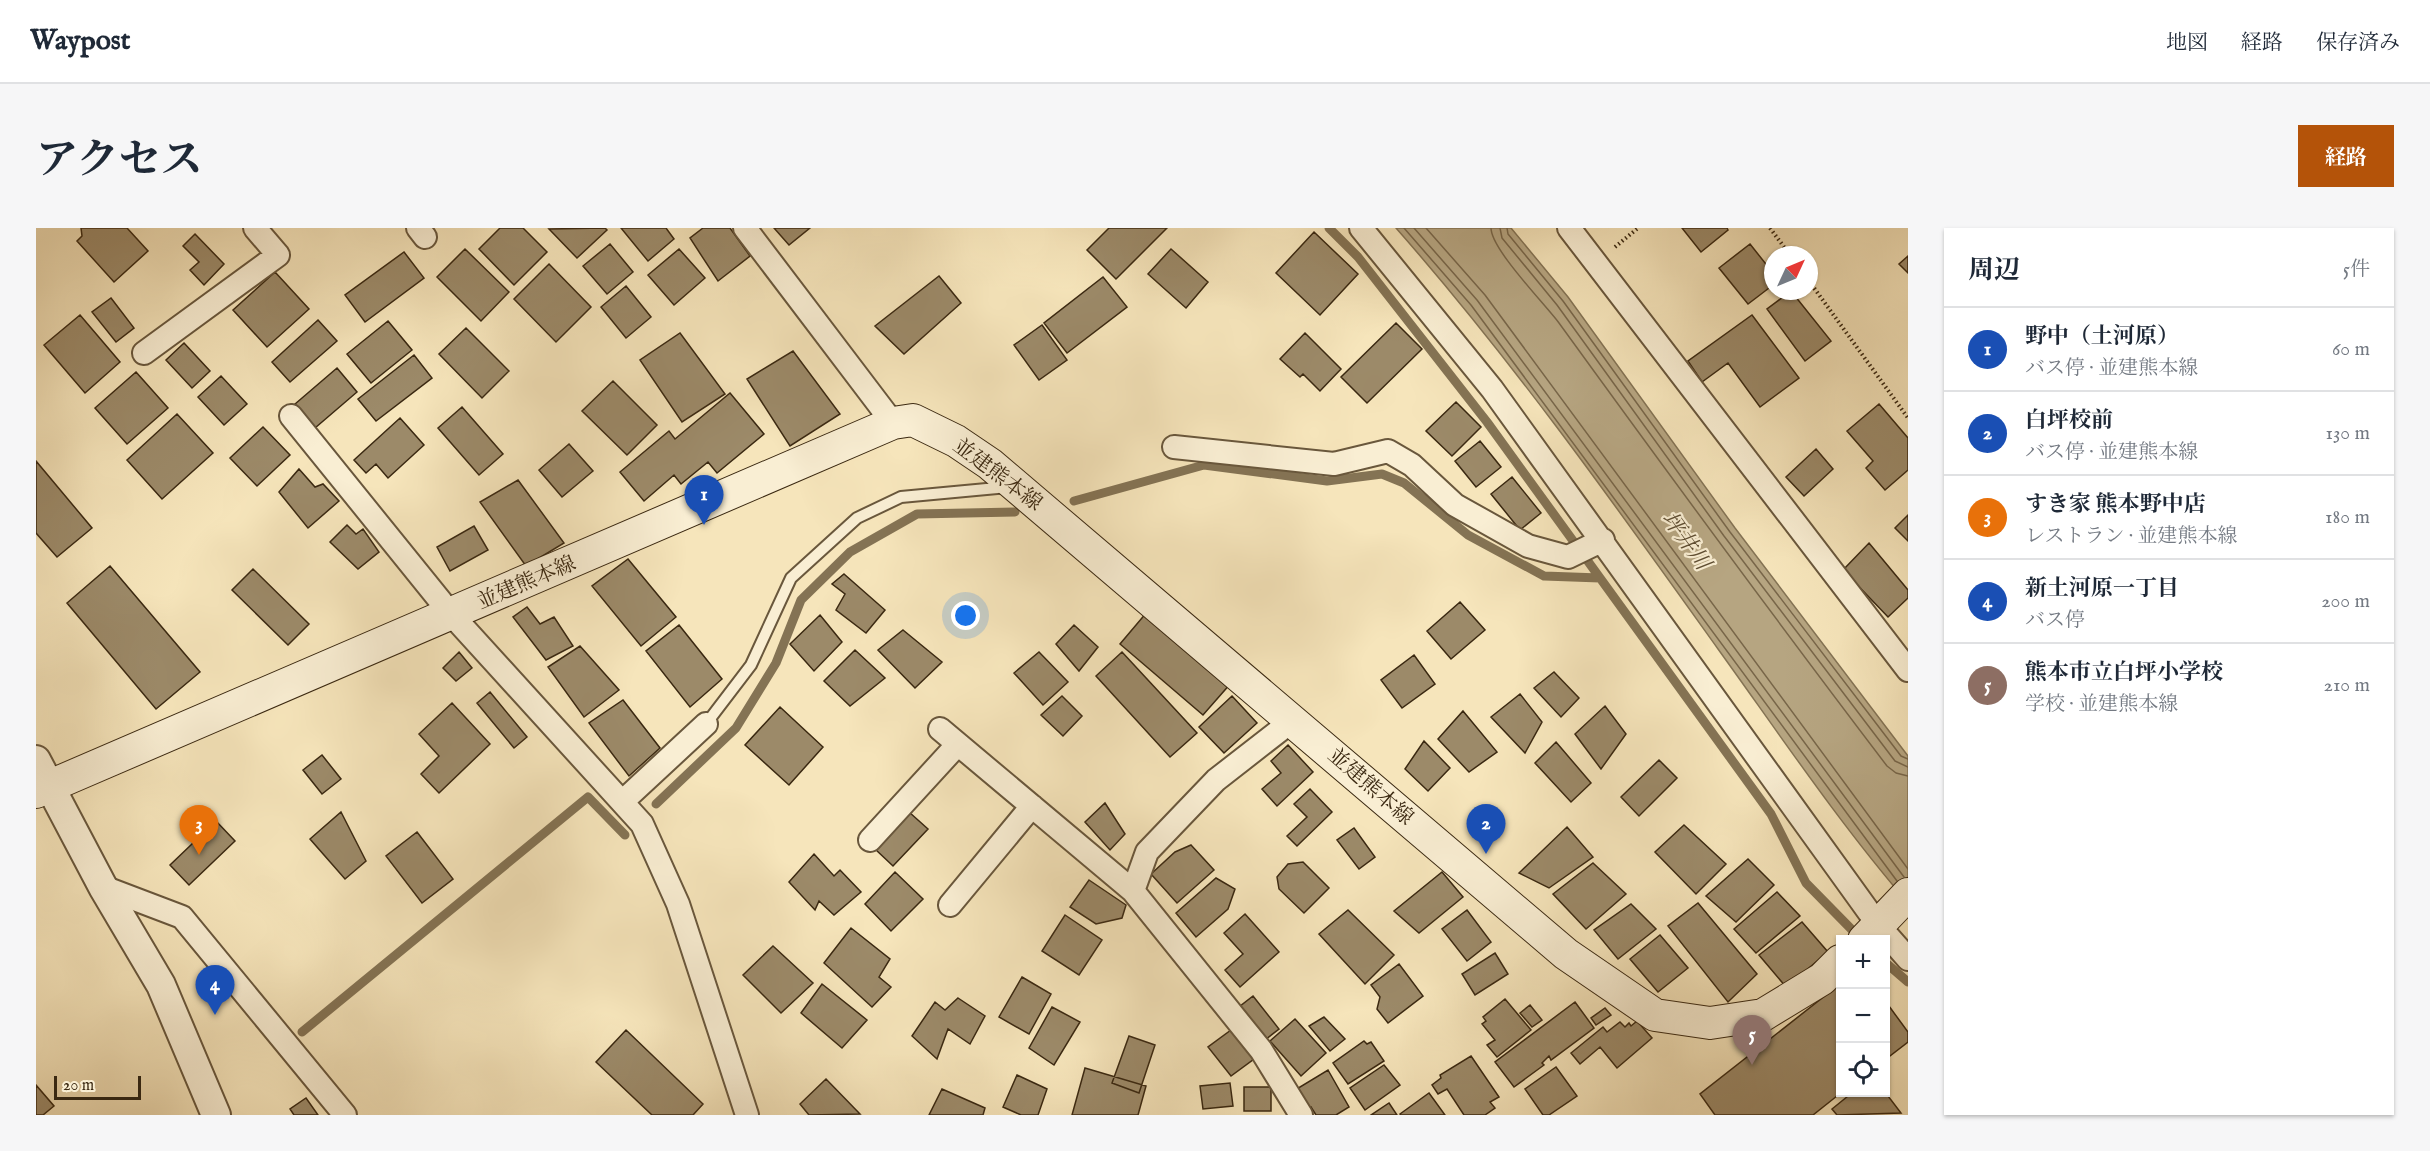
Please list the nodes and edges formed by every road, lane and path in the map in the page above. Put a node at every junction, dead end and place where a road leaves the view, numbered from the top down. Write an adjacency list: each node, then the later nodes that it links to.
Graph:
1 (255, 228): 8 (street)
2 (745, 228): 11 (street)
3 (1361, 228): 14 (street)
4 (1569, 228): 16 (street)
5 (1770, 228): 6 (path)
6 (1783, 246)
7 (1818, 293): 10 (path)
8 (144, 353)
9 (291, 416): 15 (street)
10 (1908, 418)
11 (893, 423): 13 (main road, 並建熊本線); 15 (main road, 並建熊本線)
12 (1174, 447): 14 (street)
13 (1017, 486): 17 (main road, 並建熊本線); 18 (lane)
14 (1603, 540): 28 (street)
15 (451, 614): 21 (main road, 並建熊本線); 22 (street)
16 (1908, 670)
17 (1293, 720): 26 (street); 30 (main road, 並建熊本線)
18 (706, 724): 22 (street)
19 (940, 729): 20 (street)
20 (958, 744): 23 (street); 24 (street)
21 (41, 779): 25 (street)
22 (622, 802): 33 (street)
23 (1032, 806): 26 (street); 27 (street)
24 (870, 840)
25 (103, 887): 31 (street); 32 (street)
26 (1133, 891): 34 (street)
27 (950, 905)
28 (1885, 918): 29 (street)
29 (1908, 959)
30 (1836, 965)
31 (216, 1115)
32 (345, 1115)
33 (747, 1115)
34 (1301, 1115)

